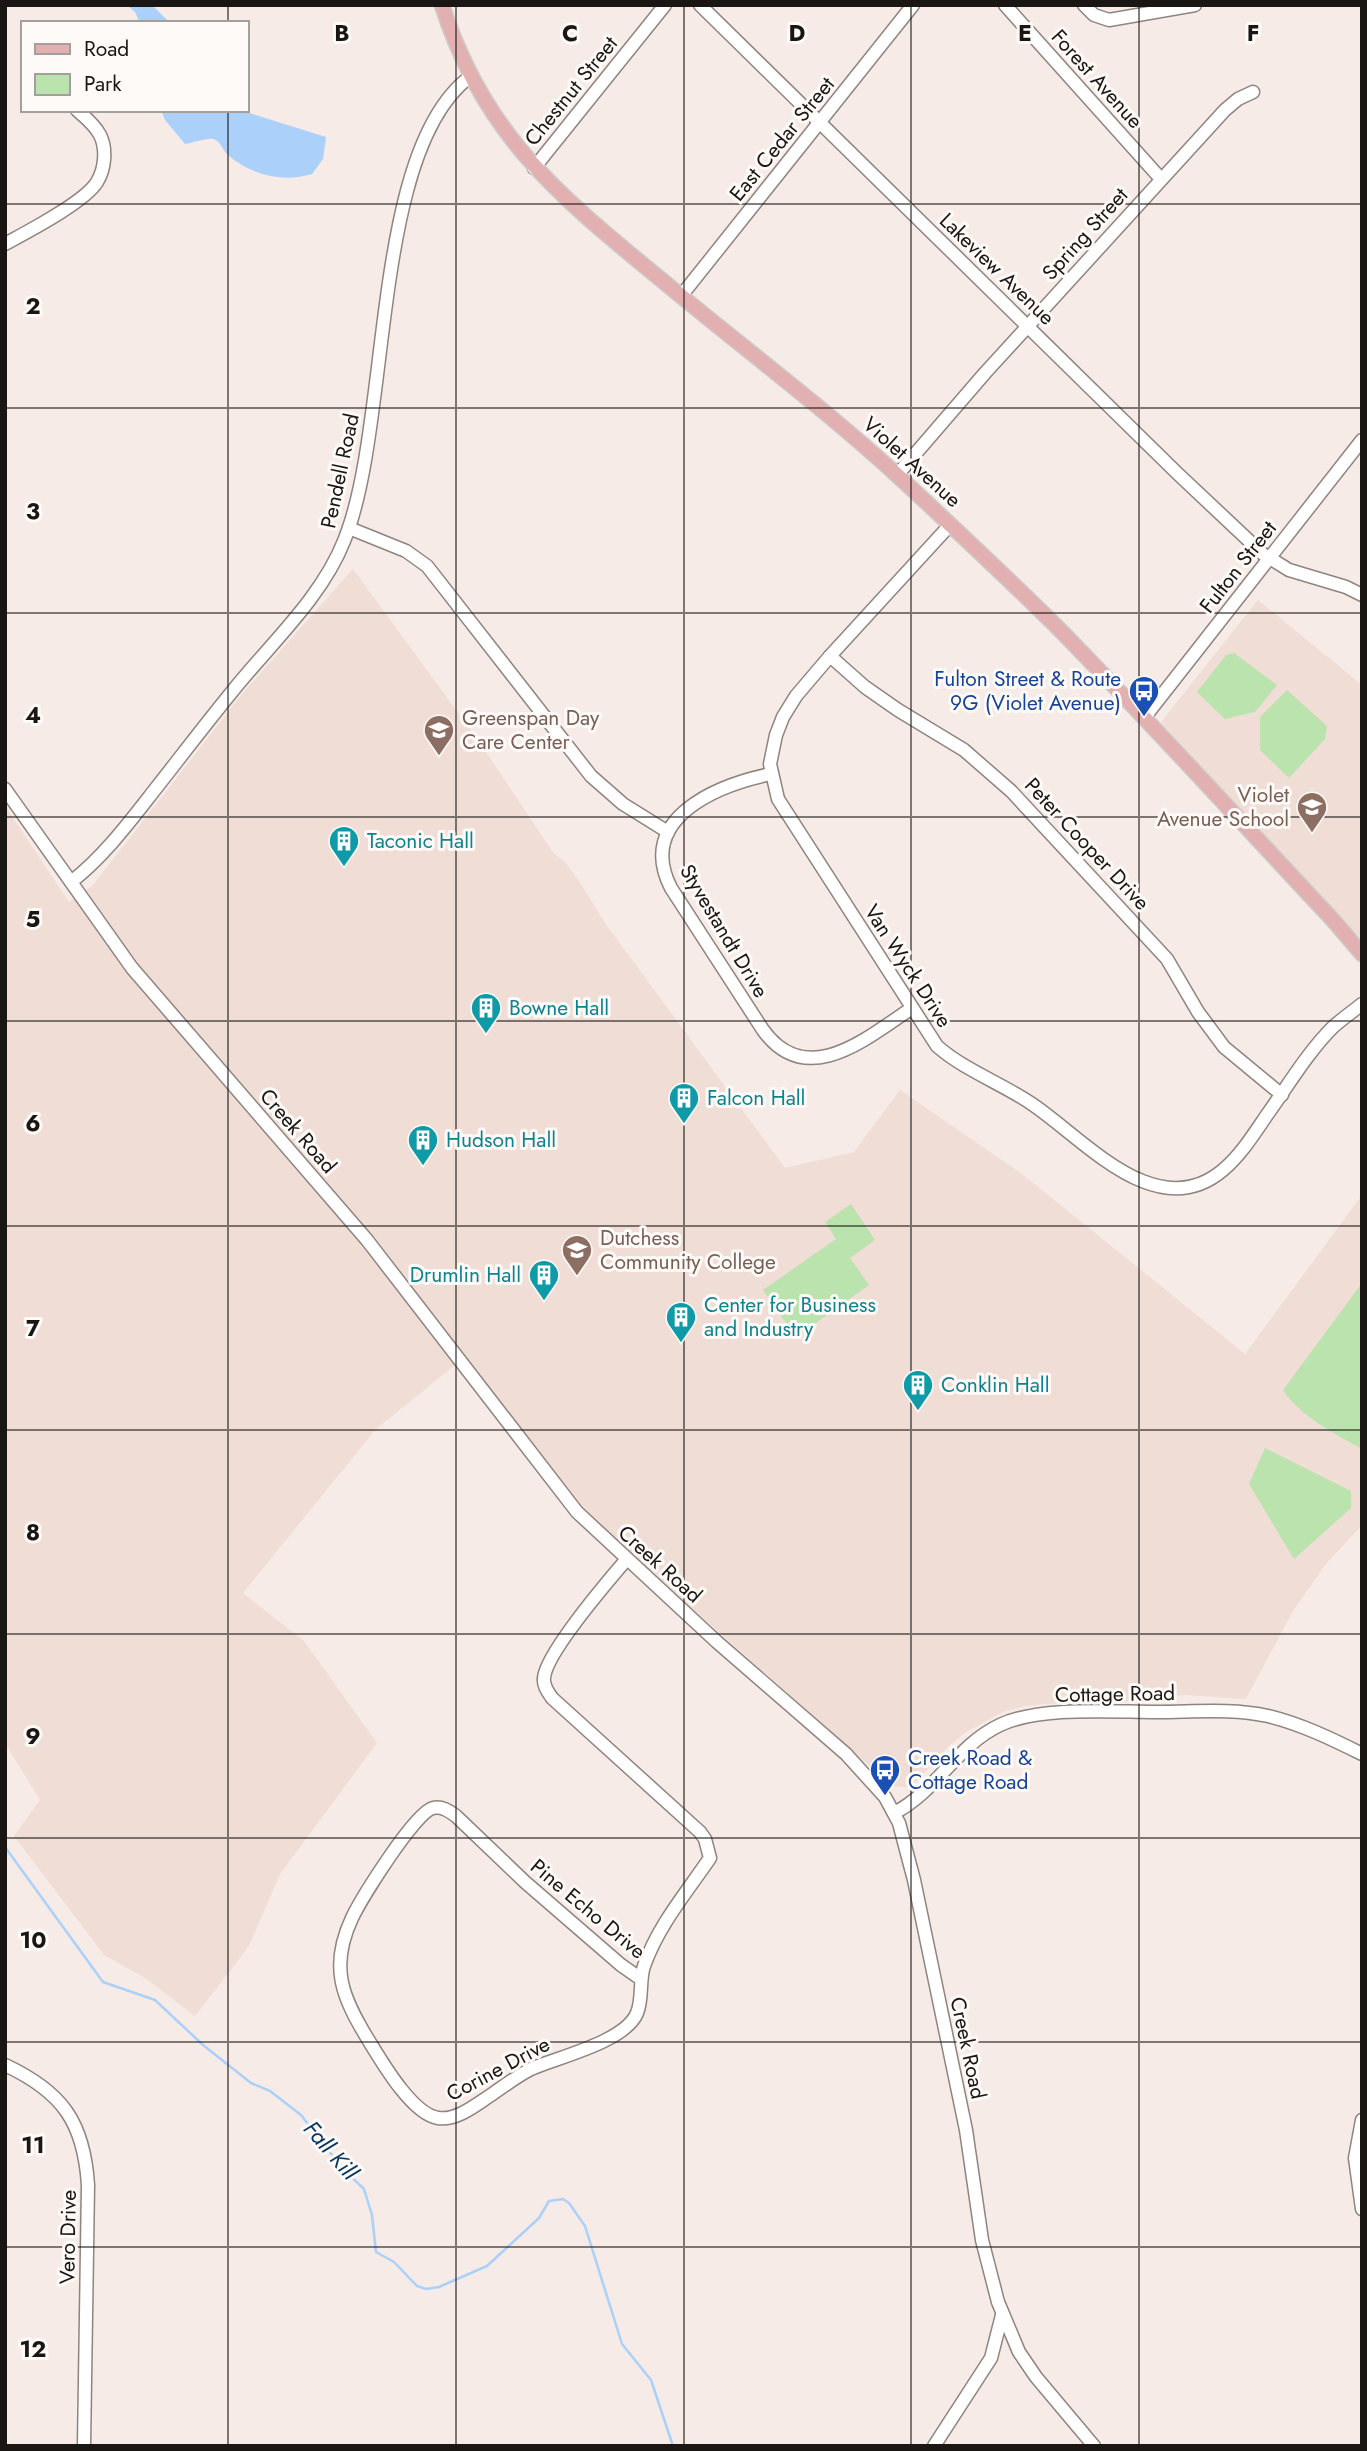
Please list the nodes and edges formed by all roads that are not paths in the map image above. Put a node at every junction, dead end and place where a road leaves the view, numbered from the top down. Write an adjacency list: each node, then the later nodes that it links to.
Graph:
1 (442, 5): 8 (main road, Violet Avenue)
2 (665, 5): 12 (street, Chestnut Street)
3 (700, 5): 11 (street, Lakeview Avenue)
4 (913, 5): 11 (street, East Cedar Street)
5 (1004, 5): 13 (street, Forest Avenue)
6 (1084, 5): 7 (street)
7 (1195, 5)
8 (471, 76): 12 (main road, Violet Avenue); 20 (street, Pendell Road)
9 (1254, 92): 13 (street, Spring Street)
10 (79, 112): 14 (street)
11 (820, 122): 15 (street, East Cedar Street); 16 (street, Lakeview Avenue)
12 (534, 168): 15 (main road, Violet Avenue)
13 (1161, 179): 16 (street, Spring Street)
14 (5, 244)
15 (681, 296): 18 (main road, Violet Avenue)
16 (1028, 326): 18 (street, Spring Street); 21 (street, Lakeview Avenue)
17 (1362, 440): 21 (street, Fulton Street)
18 (897, 475): 19 (main road, Violet Avenue)
19 (950, 525): 23 (street, Van Wyck Drive); 24 (main road, Violet Avenue)
20 (349, 528): 27 (street); 28 (street, Pendell Road)
21 (1269, 558): 22 (street, Lakeview Avenue); 24 (street, Fulton Street)
22 (1362, 595)
23 (830, 656): 25 (street, Van Wyck Drive); 32 (street, Peter Cooper Drive)
24 (1144, 718): 29 (main road, Violet Avenue)
25 (771, 774): 27 (street); 31 (street, Van Wyck Drive)
26 (5, 789): 28 (street, Creek Road)
27 (668, 832): 31 (street, Styvestandt Drive)
28 (71, 882): 33 (street, Creek Road)
29 (1362, 954)
30 (1362, 1004): 32 (street, Van Wyck Drive)
31 (912, 1008): 32 (street, Van Wyck Drive)
32 (1282, 1095)
33 (626, 1560): 35 (street, Creek Road); 37 (street, Pine Echo Drive)
34 (1362, 1754): 35 (street, Cottage Road)
35 (894, 1813): 41 (street, Creek Road)
36 (372, 1885): 37 (street, Pine Echo Drive); 37 (street, Corine Drive)
37 (641, 1979)
38 (5, 2065): 42 (street, Vero Drive)
39 (1362, 2120): 40 (street)
40 (1362, 2209)
41 (1002, 2315): 43 (street); 44 (street, Creek Road)
42 (85, 2446)
43 (934, 2446)
44 (1094, 2446)

